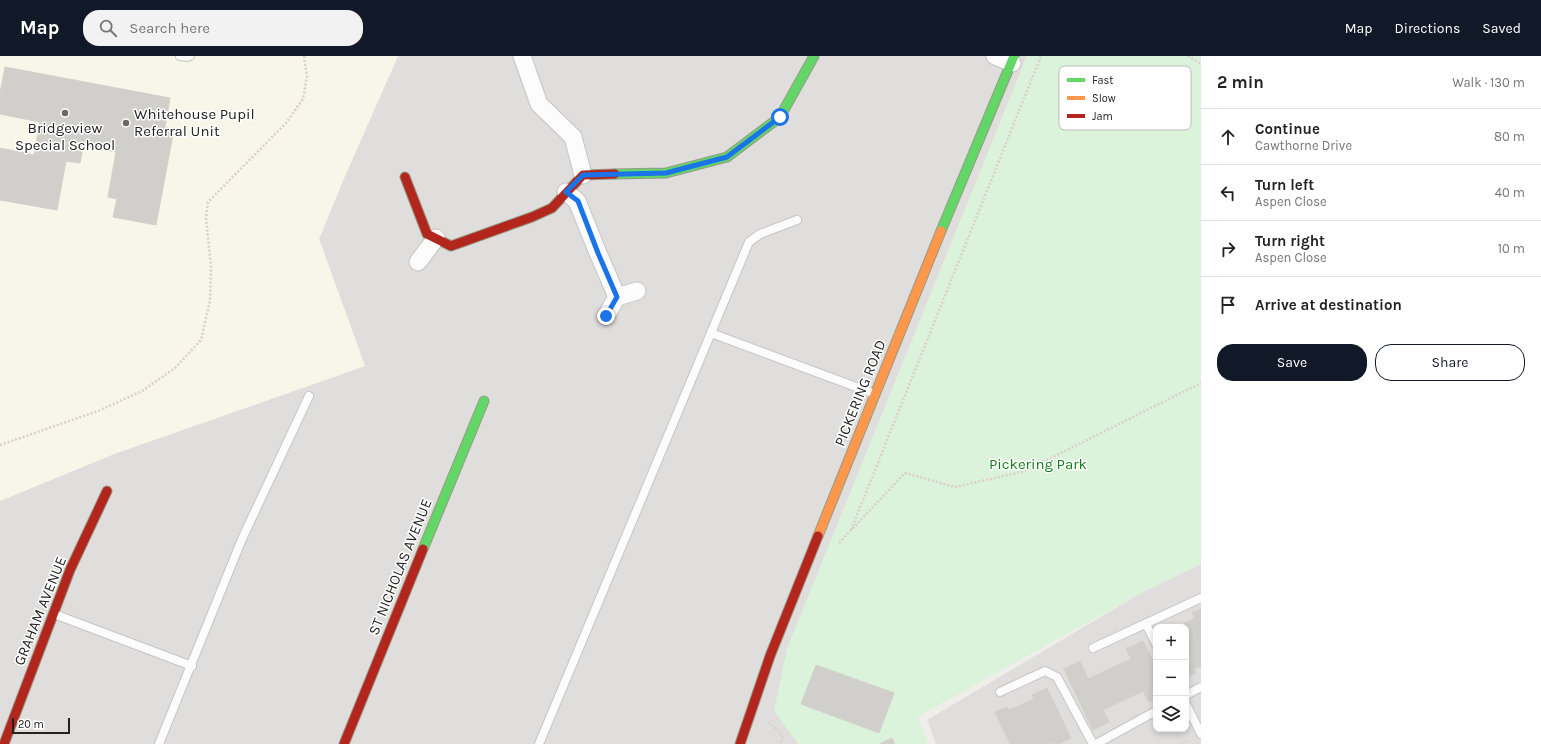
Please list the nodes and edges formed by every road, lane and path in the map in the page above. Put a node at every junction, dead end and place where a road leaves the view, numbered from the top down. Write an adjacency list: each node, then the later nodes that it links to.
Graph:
1 (180, 56): 2 (lane)
2 (190, 56)
3 (304, 56): 25 (path)
4 (522, 56): 11 (street)
5 (814, 56): 11 (street)
6 (995, 56): 9 (street)
7 (1041, 56): 27 (path)
8 (1188, 56): 10 (path)
9 (1013, 59): 22 (street, PICKERING ROAD)
10 (1201, 64)
11 (583, 175): 13 (street)
12 (405, 177): 15 (street)
13 (566, 192): 15 (street); 18 (street)
14 (797, 220): 20 (lane)
15 (436, 238): 16 (street)
16 (418, 262)
17 (636, 291): 18 (street)
18 (617, 297): 19 (street)
19 (606, 316)
20 (711, 333): 22 (lane); 44 (lane)
21 (1201, 383): 27 (path)
22 (875, 394): 45 (street, PICKERING ROAD)
23 (309, 396): 34 (lane)
24 (484, 402): 43 (street, ST NICHOLAS AVENUE)
25 (0, 445)
26 (107, 492): 30 (street, GRAHAM AVENUE)
27 (851, 530): 28 (path)
28 (834, 547)
29 (1201, 598): 31 (lane)
30 (53, 614): 34 (lane); 41 (street, GRAHAM AVENUE)
31 (1146, 624): 32 (lane); 33 (lane)
32 (1153, 638)
33 (1093, 648)
34 (192, 666): 42 (lane)
35 (1201, 687): 37 (lane)
36 (1000, 692): 46 (lane)
37 (1189, 693)
38 (1189, 710): 40 (lane)
39 (1153, 713): 47 (lane)
40 (1201, 734)
41 (4, 744)
42 (159, 744)
43 (344, 744)
44 (539, 744)
45 (740, 744)
46 (1093, 744)
47 (1096, 744)

